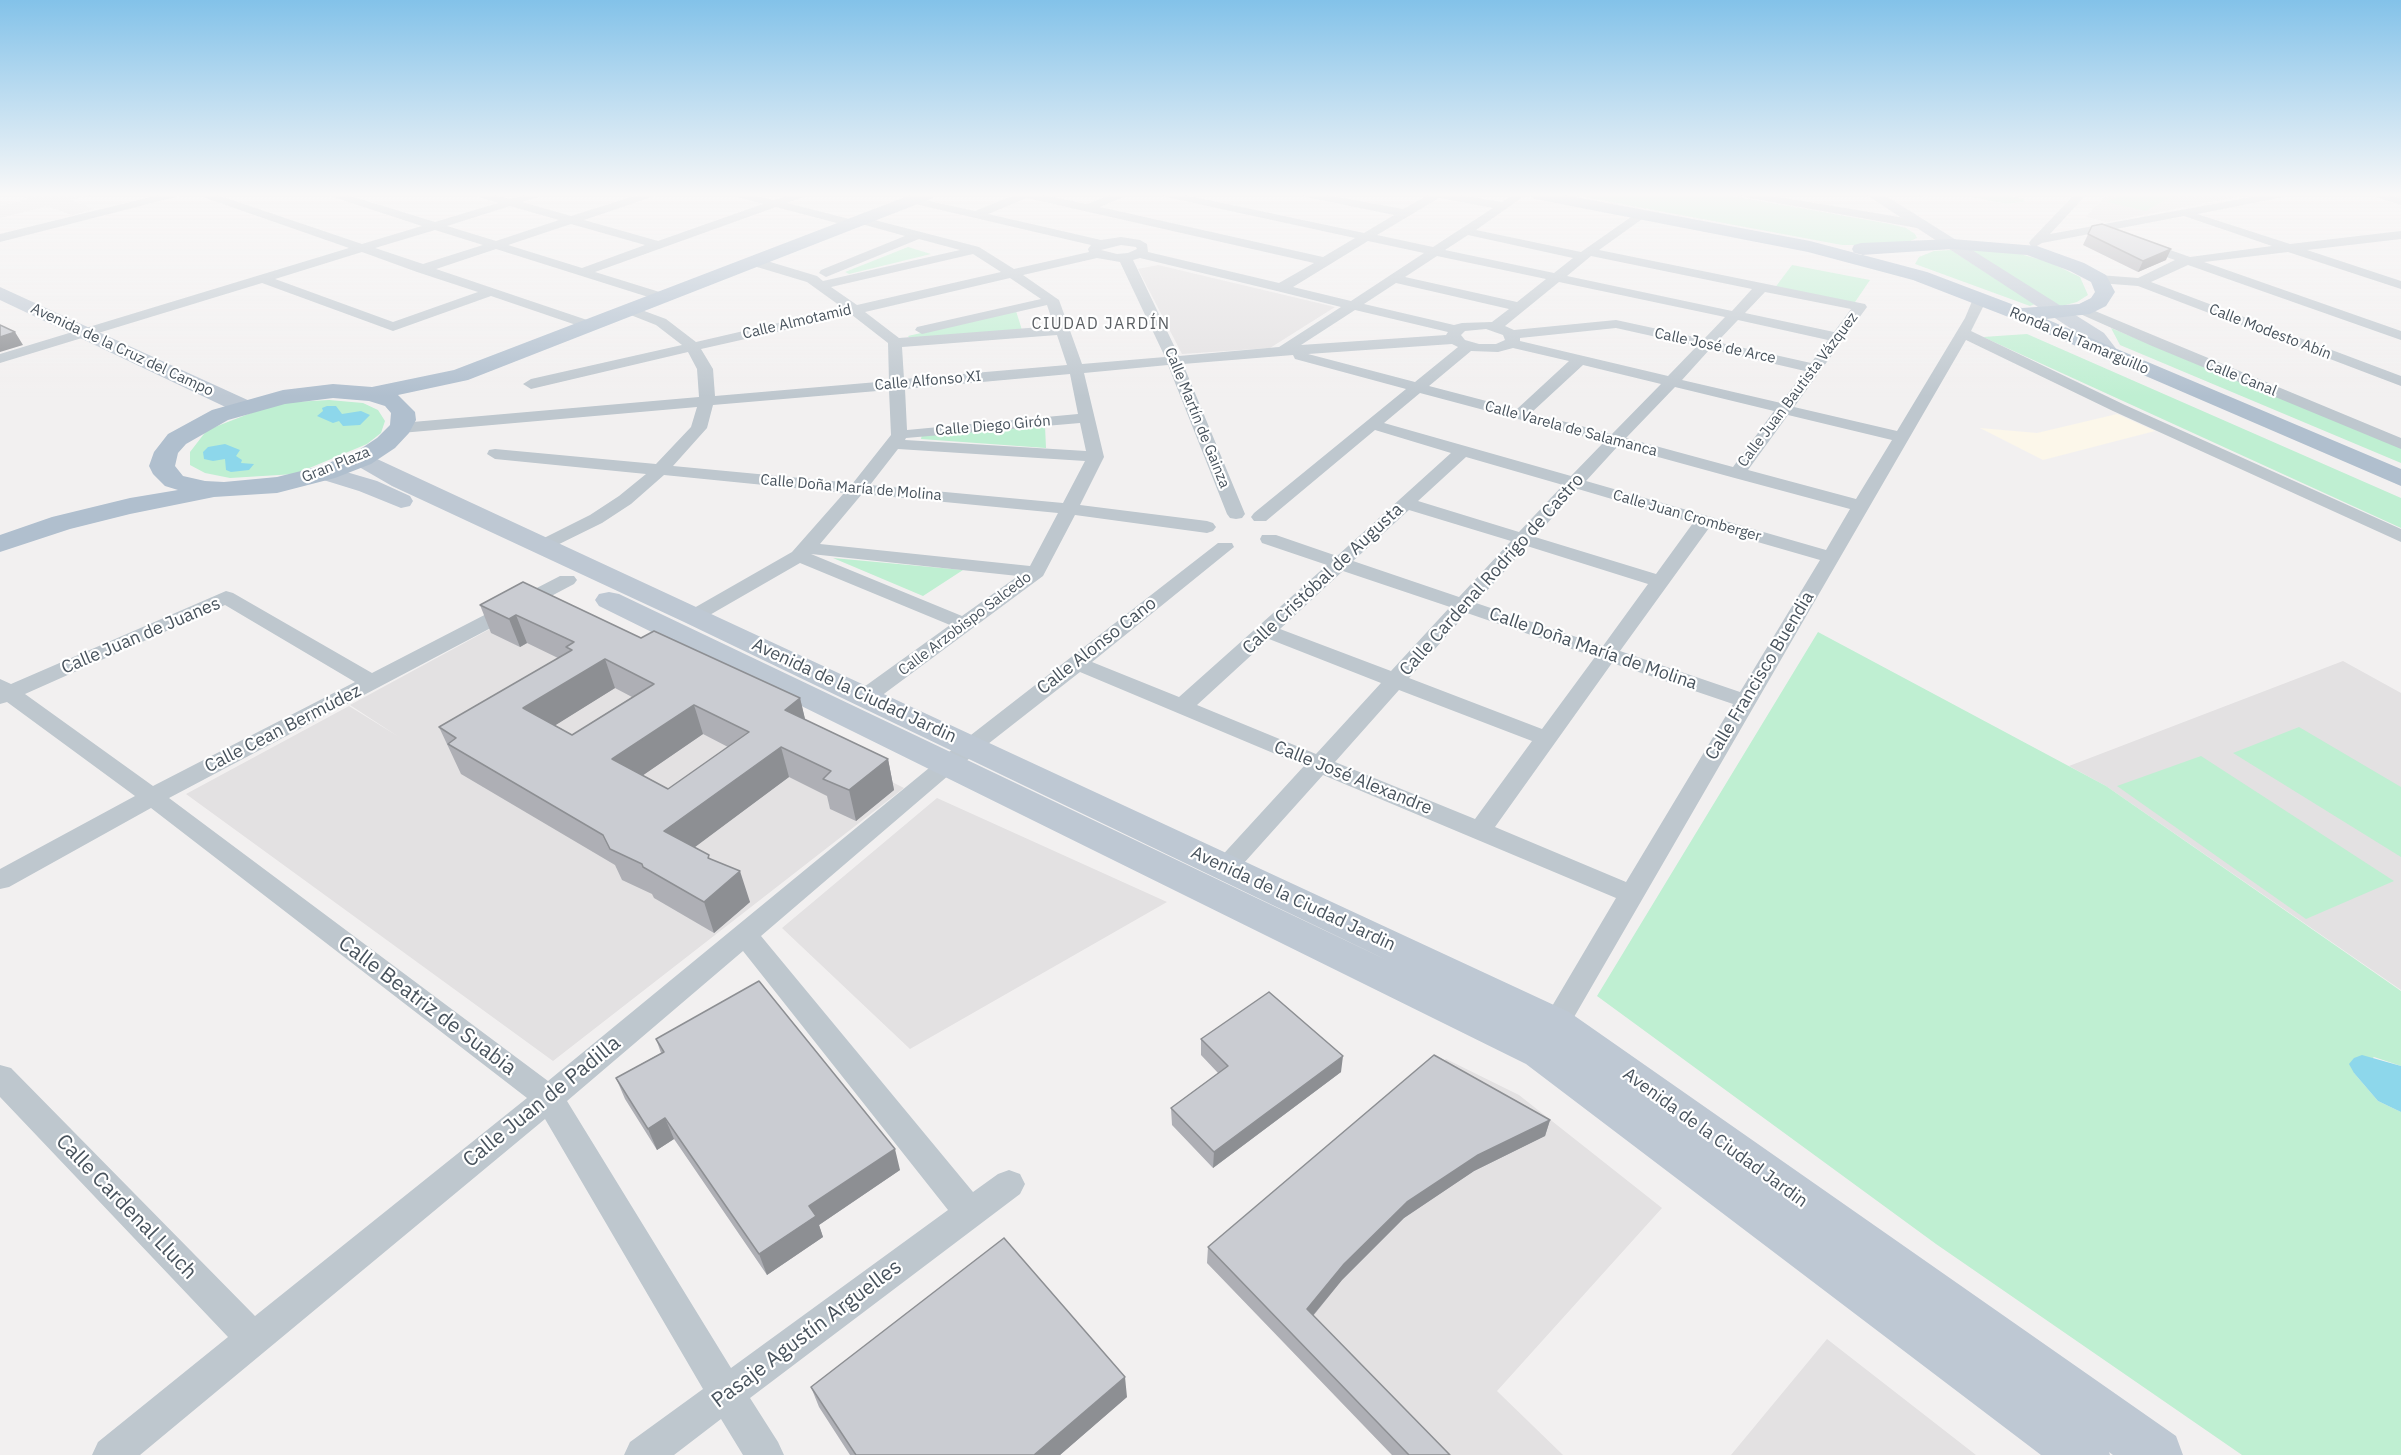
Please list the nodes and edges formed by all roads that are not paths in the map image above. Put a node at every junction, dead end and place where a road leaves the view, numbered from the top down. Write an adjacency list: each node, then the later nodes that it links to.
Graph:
1 (315, 262): 32 (street)
2 (403, 262): 26 (street)
3 (441, 262): 26 (street)
4 (551, 262): 29 (street)
5 (610, 262): 29 (street)
6 (750, 262): 43 (main road)
7 (755, 262): 35 (street)
8 (860, 262): 35 (street)
9 (916, 262): 35 (street)
10 (992, 262): 30 (street)
11 (1053, 262): 30 (street, Calle Almotamid)
12 (1137, 262): 73 (street, Calle Martín de Gainza)
13 (1177, 262): 39 (street)
14 (1323, 262): 39 (street)
15 (1418, 262): 33 (street)
16 (1486, 262): 31 (street)
17 (1576, 262): 31 (street)
18 (1632, 262): 27 (street)
19 (1868, 262): 28 (main road)
20 (1904, 262): 28 (main road)
21 (1980, 262): 52 (main road)
22 (2067, 262): 34 (main road)
23 (2186, 262): 36 (street)
24 (2191, 262): 62 (street)
25 (2331, 262): 37 (street)
26 (422, 268): 40 (street)
27 (1674, 269): 38 (street); 42 (street)
28 (1898, 270): 45 (main road)
29 (582, 272): 43 (street)
30 (1010, 274): 44 (street); 49 (street, Calle Almotamid)
31 (1557, 277): 42 (street); 47 (street)
32 (261, 278): 40 (street); 59 (street)
33 (1393, 278): 46 (street); 47 (street)
34 (2099, 279): 36 (street); 50 (main road)
35 (817, 282): 49 (street)
36 (2140, 282): 78 (street, Calle Modesto Abín)
37 (2401, 285)
38 (1762, 287): 53 (street, Calle Cardenal Rodrigo de Castro); 61 (street, Calle Juan Bautista Vázquez)
39 (1281, 288): 46 (street)
40 (491, 292): 56 (street)
41 (0, 293): 59 (main road, Avenida de la Cruz del Campo)
42 (1646, 295): 53 (street); 55 (street)
43 (661, 297): 48 (main road)
44 (1052, 300): 58 (street); 66 (street)
45 (1978, 304): 54 (main road); 60 (street, Calle Francisco Buendia)
46 (1351, 305): 63 (street); 69 (street)
47 (1519, 307): 57 (street)
48 (628, 309): 56 (main road); 68 (street)
49 (855, 309): 66 (street); 68 (street, Calle Almotamid)
50 (2083, 310): 52 (main road); 94 (street, Calle Canal)
51 (0, 311): 65 (main road, Avenida de la Cruz del Campo)
52 (2058, 312): 54 (main road); 70 (main road)
53 (1735, 315): 61 (street); 67 (street, Calle Cardenal Rodrigo de Castro)
54 (2018, 315): 70 (main road, Ronda del Tamarguillo)
55 (1616, 324): 64 (street); 67 (street, Calle José de Arce)
56 (588, 325): 76 (main road)
57 (1496, 327): 63 (street); 64 (street)
58 (1062, 330): 66 (street); 75 (street)
59 (84, 333): 65 (street); 84 (main road, Avenida de la Cruz del Campo)
60 (1963, 333): 91 (street, Calle Francisco Buendia); 115 (street)
61 (1836, 336): 74 (street, Calle Juan Bautista Vázquez)
62 (2401, 336)
63 (1460, 338): 64 (street); 69 (street, Calle Alfonso XI); 81 (street)
64 (1512, 339): 72 (street)
65 (61, 340): 71 (street); 86 (main road, Avenida de la Cruz del Campo)
66 (893, 340): 80 (street)
67 (1706, 344): 74 (street, Calle José de Arce); 77 (street, Calle Cardenal Rodrigo de Castro)
68 (692, 346): 79 (street, Calle Almotamid); 83 (street)
69 (1282, 351): 73 (street, Calle Alfonso XI); 81 (street, Calle Varela de Salamanca)
70 (2111, 355): 103 (main road, Ronda del Tamarguillo)
71 (0, 359)
72 (1580, 359): 77 (street); 87 (street)
73 (1174, 361): 75 (street, Calle Alfonso XI); 110 (street, Calle Martín de Gainza)
74 (1813, 368): 85 (street, Calle Juan Bautista Vázquez)
75 (1076, 369): 80 (street, Calle Alfonso XI); 88 (street)
76 (460, 375): 82 (main road); 89 (main road, Gran Plaza)
77 (1674, 381): 85 (street); 93 (street, Calle Cardenal Rodrigo de Castro)
78 (2401, 381)
79 (531, 384)
80 (897, 384): 83 (street, Calle Alfonso XI); 92 (street)
81 (1418, 388): 87 (street, Calle Varela de Salamanca); 90 (street)
82 (372, 394): 84 (main road); 89 (main road)
83 (707, 400): 89 (street, Calle Alfonso XI); 100 (street)
84 (244, 407): 86 (main road)
85 (1783, 408): 91 (street); 102 (street, Calle Juan Bautista Vázquez)
86 (220, 415): 99 (main road)
87 (1520, 415): 93 (street, Calle Varela de Salamanca)
88 (1087, 418): 92 (street, Calle Diego Girón); 97 (street)
89 (402, 420): 98 (main road, Gran Plaza)
90 (1371, 424): 95 (street, Calle Juan Cromberger); 111 (street)
91 (1900, 436): 108 (street, Calle Francisco Buendia)
92 (896, 439): 97 (street); 105 (street)
93 (1615, 440): 102 (street, Calle Varela de Salamanca); 104 (street, Calle Cardenal Rodrigo de Castro)
94 (2401, 444)
95 (1463, 451): 104 (street, Calle Juan Cromberger); 107 (street, Calle Cristóbal de Augusta)
96 (495, 454): 100 (street, Calle Doña María de Molina)
97 (1096, 457): 109 (street, Calle Arzobispo Salcedo)
98 (362, 459): 101 (main road, Gran Plaza); 119 (main road, Avenida de la Ciudad Jardin)
99 (162, 466): 106 (main road, Gran Plaza); 113 (main road)
100 (659, 471): 105 (street, Calle Doña María de Molina); 119 (street)
101 (326, 473): 106 (main road, Gran Plaza); 124 (main road, Avenida de la Ciudad Jardin)
102 (1737, 473): 108 (street, Calle Varela de Salamanca)
103 (2401, 478)
104 (1574, 483): 112 (street, Calle Juan Cromberger); 116 (street, Calle Cardenal Rodrigo de Castro)
105 (858, 488): 109 (street, Calle Doña María de Molina); 120 (street)
106 (224, 490): 113 (main road)
107 (1405, 503): 116 (street); 122 (street, Calle Cristóbal de Augusta)
108 (1861, 506): 121 (street, Calle Francisco Buendia)
109 (1069, 509): 114 (street, Calle Doña María de Molina); 123 (street, Calle Arzobispo Salcedo)
110 (1236, 514): 111 (street); 114 (street)
111 (1260, 517): 118 (street)
112 (1704, 521): 121 (street, Calle Juan Cromberger); 125 (street)
113 (61, 523): 117 (main road)
114 (1207, 527): 118 (street)
115 (2401, 536)
116 (1524, 540): 125 (street); 126 (street, Calle Cardenal Rodrigo de Castro)
117 (0, 544)
118 (1249, 545): 122 (street, Calle Doña María de Molina); 131 (street, Calle Alonso Cano)
119 (543, 546): 127 (main road, Avenida de la Ciudad Jardin)
120 (804, 552): 123 (street); 127 (street); 128 (street)
121 (1830, 558): 136 (street, Calle Francisco Buendia)
122 (1339, 564): 126 (street, Calle Doña María de Molina); 129 (street, Calle Cristóbal de Augusta)
123 (1036, 572): 128 (street, Calle Arzobispo Salcedo)
124 (567, 580): 133 (street, Calle Cean Bermúdez); 139 (main road, Avenida de la Ciudad Jardin)
125 (1660, 581): 130 (street)
126 (1464, 606): 130 (street, Calle Doña María de Molina); 132 (street, Calle Cardenal Rodrigo de Castro)
127 (694, 616): 135 (main road, Avenida de la Ciudad Jardin)
128 (966, 625): 135 (street, Calle Arzobispo Salcedo)
129 (1266, 632): 132 (street); 137 (street, Calle Cristóbal de Augusta)
130 (1607, 654): 136 (street, Calle Doña María de Molina); 138 (street)
131 (1075, 662): 137 (street, Calle José Alexandre); 139 (street, Calle Alonso Cano)
132 (1396, 681): 138 (street); 140 (street, Calle Cardenal Rodrigo de Castro)
133 (373, 683): 134 (street, Calle Juan de Juanes); 141 (street, Calle Cean Bermúdez)
134 (3, 692): 141 (street, Calle Beatriz de Suabia)
135 (865, 697): 139 (main road, Avenida de la Ciudad Jardin)
136 (1745, 701): 145 (street, Calle Francisco Buendia)
137 (1183, 706): 140 (street, Calle José Alexandre)
138 (1546, 739): 142 (street)
139 (959, 755): 143 (main road, Avenida de la Ciudad Jardin); 146 (street, Calle Juan de Padilla); 147 (main road, Avenida de la Ciudad Jardin)
140 (1320, 764): 142 (street, Calle José Alexandre); 143 (street, Calle Cardenal Rodrigo de Castro)
141 (152, 797): 144 (street, Calle Cean Bermúdez); 149 (street, Calle Beatriz de Suabia)
142 (1480, 830): 145 (street, Calle José Alexandre)
143 (1226, 867): 147 (main road, Avenida de la Ciudad Jardin)
144 (0, 880)
145 (1631, 894): 147 (street, Calle Francisco Buendia)
146 (745, 935): 149 (street, Calle Juan de Padilla); 151 (street)
147 (1547, 1038): 157 (main road, Avenida de la Ciudad Jardin); 158 (main road, Avenida de la Ciudad Jardin)
148 (0, 1077): 152 (street, Calle Cardenal Lluch)
149 (549, 1098): 152 (street, Calle Juan de Padilla); 153 (street, Calle Beatriz de Suabia)
150 (1009, 1185): 151 (street, Pasaje Agustín Arguelles)
151 (970, 1213): 153 (street, Pasaje Agustín Arguelles)
152 (252, 1338): 154 (street, Calle Juan de Padilla)
153 (726, 1394): 155 (street, Pasaje Agustín Arguelles); 156 (street, Calle Beatriz de Suabia)
154 (111, 1455)
155 (643, 1455)
156 (765, 1455)
157 (2084, 1455)
158 (2157, 1455)

